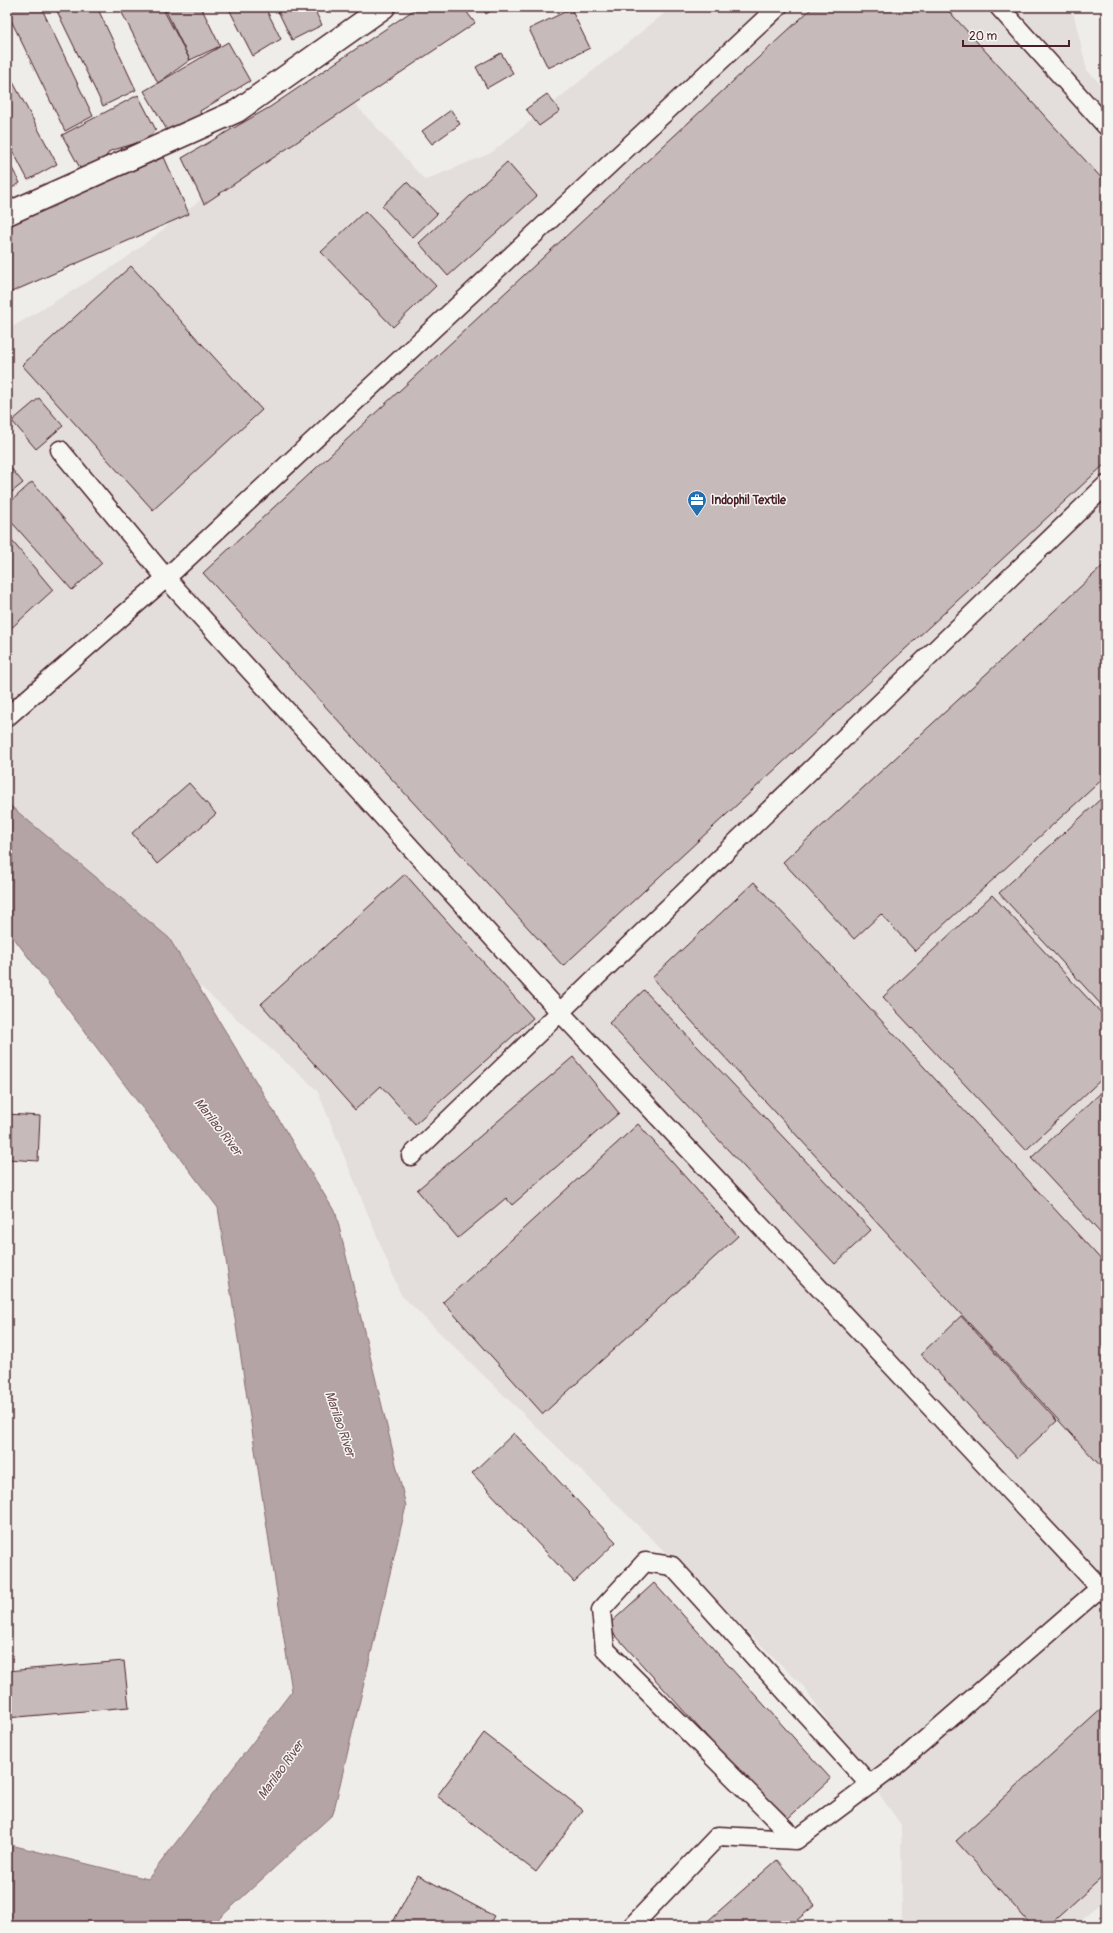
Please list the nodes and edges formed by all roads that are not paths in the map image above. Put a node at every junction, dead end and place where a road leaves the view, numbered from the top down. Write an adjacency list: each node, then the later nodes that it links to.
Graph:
1 (384, 7): 5 (street)
2 (778, 7): 8 (lane)
3 (999, 7): 4 (lane)
4 (1106, 126)
5 (7, 214)
6 (60, 450): 8 (lane)
7 (1106, 485): 10 (lane)
8 (166, 578): 9 (lane); 10 (lane)
9 (7, 717)
10 (560, 1012): 11 (lane); 12 (lane)
11 (411, 1156)
12 (1103, 1591): 13 (lane)
13 (870, 1785): 14 (lane); 14 (lane)
14 (796, 1840): 15 (lane)
15 (632, 1926)

